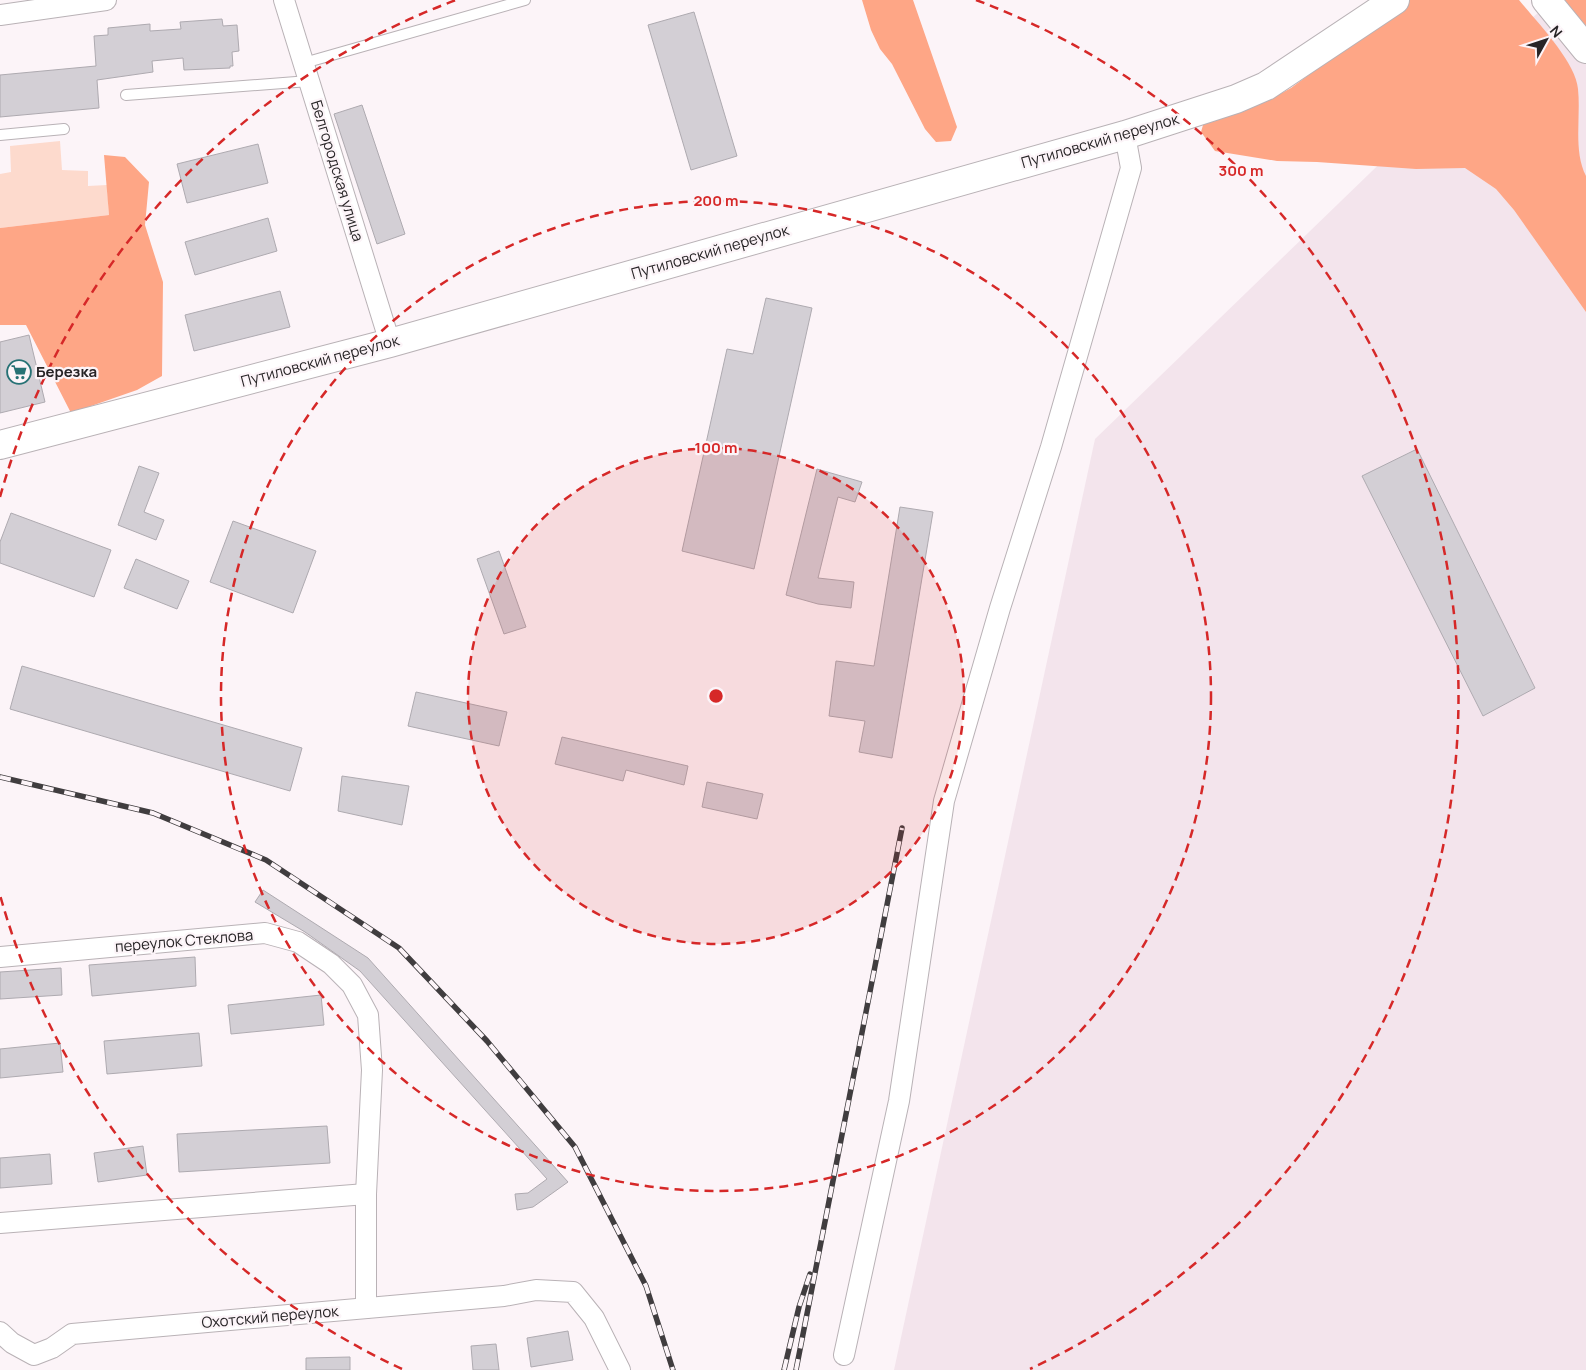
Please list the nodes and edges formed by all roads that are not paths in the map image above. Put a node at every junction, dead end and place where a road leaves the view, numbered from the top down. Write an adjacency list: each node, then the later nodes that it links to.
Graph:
1 (106, 0): 6 (street)
2 (284, 0): 8 (street, Белгородская улица)
3 (524, 0): 8 (lane)
4 (1546, 0): 7 (main road)
5 (1386, 3): 13 (main road, Путиловский переулок)
6 (0, 15)
7 (1586, 48)
8 (304, 62): 9 (street, Белгородская улица)
9 (310, 82): 10 (lane); 14 (street, Белгородская улица)
10 (126, 95)
11 (64, 129): 12 (lane)
12 (0, 135)
13 (1125, 135): 14 (main road, Путиловский переулок); 21 (street)
14 (390, 343): 15 (main road, Путиловский переулок)
15 (0, 444)
16 (0, 957): 17 (street, переулок Стеклова)
17 (366, 1194): 18 (street); 19 (street, переулок Стеклова)
18 (0, 1223)
19 (366, 1308): 20 (street, Охотский переулок); 22 (street, Охотский переулок)
20 (6, 1338)
21 (844, 1355)
22 (620, 1370)

